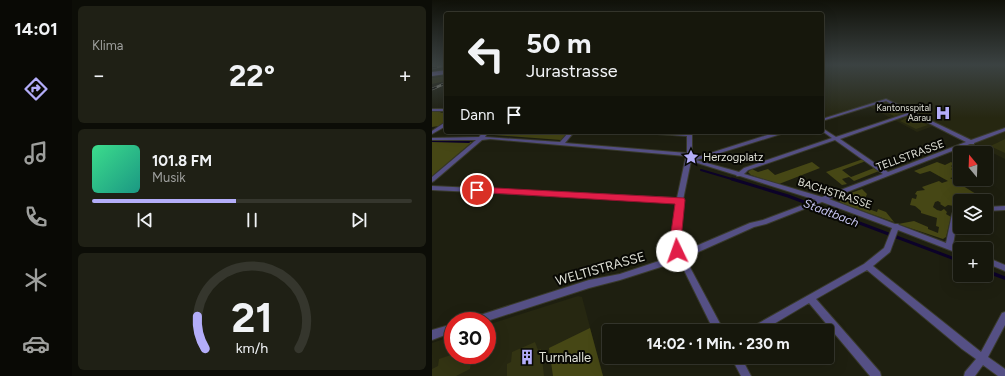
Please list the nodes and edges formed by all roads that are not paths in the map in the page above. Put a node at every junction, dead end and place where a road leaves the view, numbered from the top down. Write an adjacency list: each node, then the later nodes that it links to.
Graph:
1 (432, 110): 2 (street)
2 (444, 110)
3 (910, 113): 4 (street); 14 (street); 17 (street)
4 (824, 119)
5 (444, 125): 8 (street)
6 (1005, 129): 17 (street, TELLSTRASSE)
7 (824, 130): 14 (street)
8 (432, 133)
9 (484, 134): 13 (street)
10 (570, 134): 16 (street)
11 (690, 134): 18 (street)
12 (776, 134): 19 (street)
13 (480, 138): 15 (street); 16 (street); 22 (street)
14 (835, 138): 20 (street); 21 (street)
15 (432, 139)
16 (562, 143): 18 (street)
17 (972, 143): 20 (street, TELLSTRASSE)
18 (689, 157): 19 (street); 24 (street)
19 (701, 160): 21 (street, BACHSTRASSE)
20 (887, 174): 25 (street, TELLSTRASSE)
21 (739, 175): 25 (street, BACHSTRASSE)
22 (432, 180)
23 (432, 188): 24 (street)
24 (680, 200): 32 (street)
25 (818, 201): 29 (street, BACHSTRASSE); 32 (street, WELTISTRASSE)
26 (1005, 208): 27 (street)
27 (993, 209)
28 (953, 225): 30 (street)
29 (894, 231): 30 (street, BACHSTRASSE); 34 (street)
30 (949, 246): 31 (street, BACHSTRASSE)
31 (953, 247)
32 (679, 255): 37 (street, WELTISTRASSE); 39 (street)
33 (993, 263): 35 (street)
34 (867, 266): 36 (street); 43 (street)
35 (1005, 268)
36 (810, 298): 40 (street); 47 (street)
37 (496, 314)
38 (1005, 316): 43 (street)
39 (715, 324)
40 (765, 324)
41 (444, 331): 42 (street)
42 (432, 335)
43 (982, 359): 45 (street); 48 (street)
44 (740, 364): 46 (street)
45 (1005, 375)
46 (746, 376)
47 (876, 376)
48 (969, 376)

